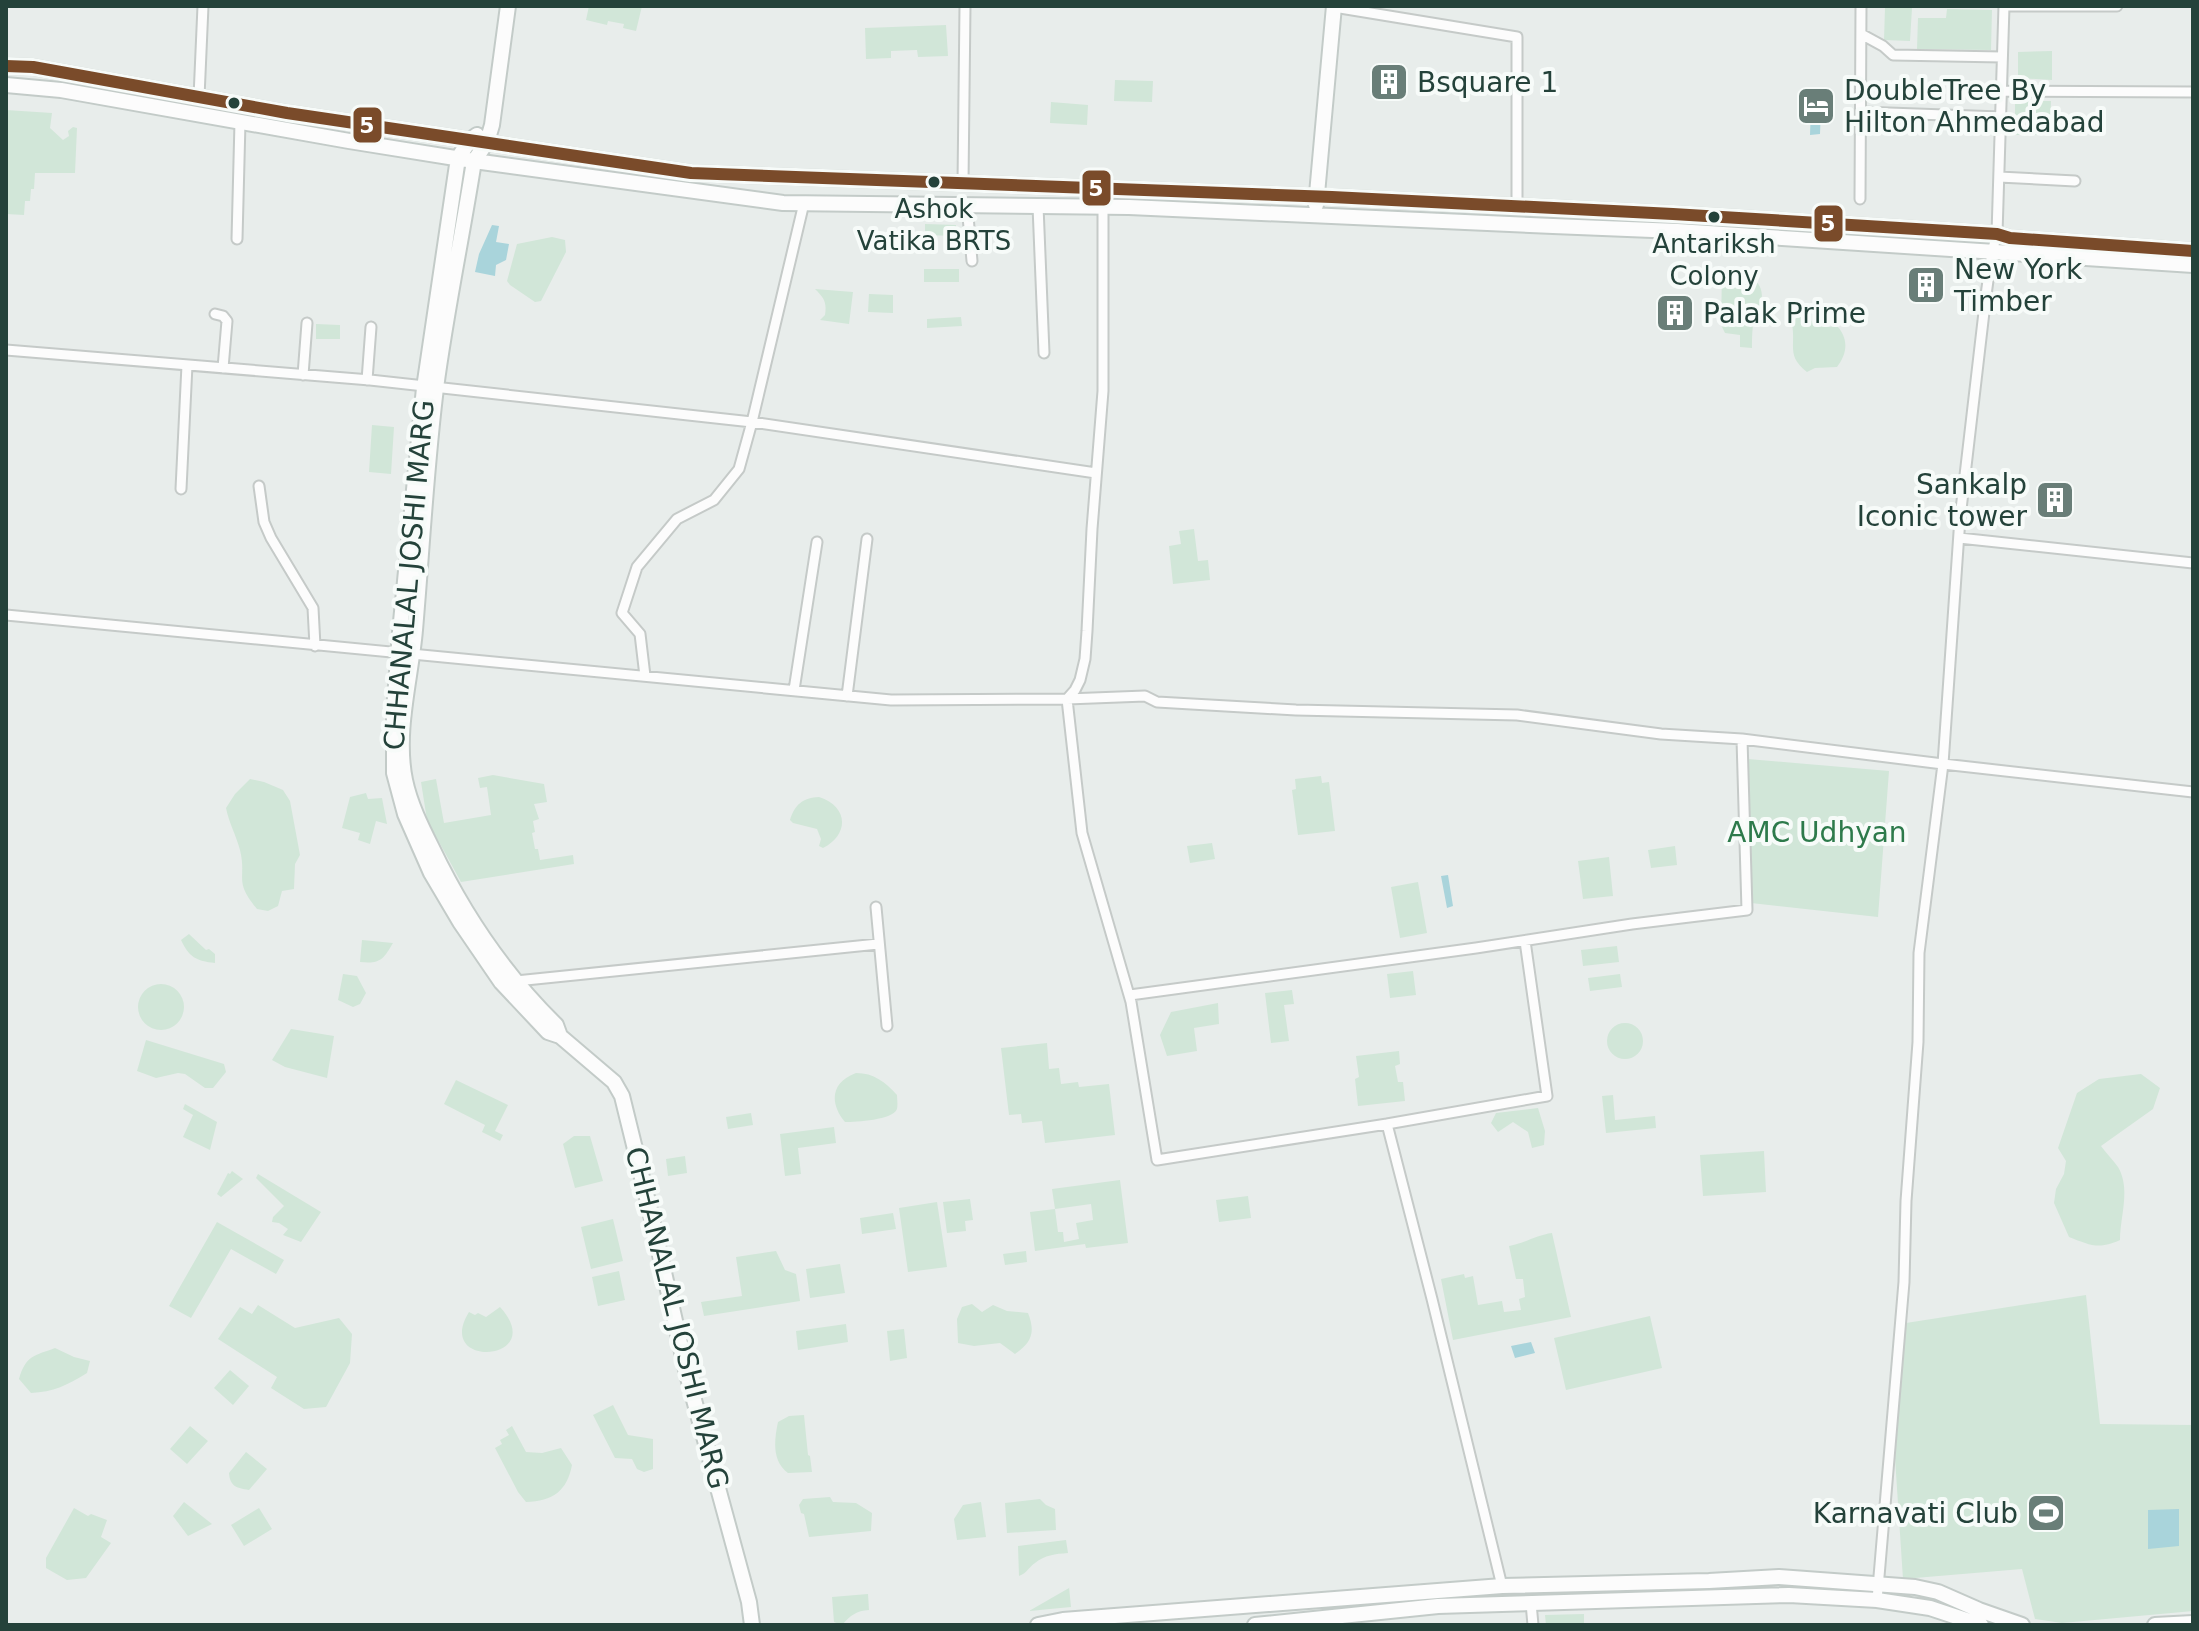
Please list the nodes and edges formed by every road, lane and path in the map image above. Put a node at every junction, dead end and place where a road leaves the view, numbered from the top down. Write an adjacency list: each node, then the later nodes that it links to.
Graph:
1 (203, 6): 14 (street)
2 (508, 6): 18 (street)
3 (965, 6): 25 (street)
4 (1861, 6): 8 (street)
5 (2004, 6): 6 (street); 9 (street)
6 (2117, 6)
7 (1334, 7): 27 (street); 33 (street)
8 (1861, 34): 9 (street); 15 (street)
9 (2002, 57): 12 (street)
10 (6, 66): 14 (street)
11 (6, 85): 17 (street)
12 (2001, 91): 13 (street); 16 (street)
13 (2193, 92)
14 (199, 97): 19 (street)
15 (1861, 112): 16 (street); 28 (street)
16 (2001, 117): 23 (street)
17 (240, 122): 21 (street); 36 (street)
18 (492, 125): 19 (street); 20 (street)
19 (470, 140): 20 (street); 21 (street)
20 (487, 142): 22 (street); 25 (street)
21 (458, 158): 22 (street); 50 (street, CHHANALAL JOSHI MARG)
22 (474, 161): 29 (street); 50 (street, CHHANALAL JOSHI MARG)
23 (1999, 177): 24 (street); 35 (street)
24 (2075, 181)
25 (963, 183): 26 (street)
26 (1103, 188): 27 (street); 32 (street)
27 (1317, 196): 33 (street); 34 (street)
28 (1860, 199)
29 (804, 203): 30 (street); 51 (street)
30 (967, 205): 31 (street); 39 (street)
31 (1038, 206): 32 (street); 45 (street)
32 (1104, 206): 34 (street); 52 (street)
33 (1517, 206): 35 (street)
34 (1316, 215): 38 (street)
35 (1997, 234): 37 (street); 38 (street)
36 (237, 239)
37 (2193, 251)
38 (1992, 252): 40 (street); 55 (street)
39 (972, 261)
40 (2193, 265)
41 (215, 314): 47 (street)
42 (307, 323): 48 (street)
43 (371, 327): 49 (street)
44 (6, 350): 46 (street)
45 (1044, 353)
46 (187, 365): 47 (street); 54 (street)
47 (223, 368): 48 (street)
48 (303, 375): 49 (street)
49 (367, 380): 50 (street)
50 (430, 388): 51 (street); 61 (street, CHHANALAL JOSHI MARG)
51 (752, 422): 52 (street); 62 (street)
52 (1096, 473): 65 (street)
53 (259, 486): 60 (street)
54 (181, 489)
55 (1959, 538): 58 (street); 67 (street)
56 (867, 539): 64 (street)
57 (817, 542): 63 (street)
58 (2193, 563)
59 (6, 615): 60 (street)
60 (315, 646): 61 (street)
61 (405, 655): 62 (street); 68 (street, CHHANALAL JOSHI MARG)
62 (645, 676): 63 (street)
63 (794, 690): 64 (street)
64 (847, 696): 65 (street)
65 (1067, 699): 66 (street); 74 (street)
66 (1742, 739): 67 (street); 71 (street)
67 (1943, 764): 69 (street); 78 (street)
68 (400, 779): 73 (street, CHHANALAL JOSHI MARG); 76 (street, CHHANALAL JOSHI MARG)
69 (2193, 792)
70 (876, 907): 72 (street)
71 (1525, 941): 74 (street); 77 (street)
72 (878, 944): 73 (street); 75 (street)
73 (516, 981): 76 (street, CHHANALAL JOSHI MARG)
74 (1130, 995): 77 (street)
75 (887, 1026)
76 (560, 1036): 83 (street, CHHANALAL JOSHI MARG)
77 (1387, 1124): 79 (street)
78 (1878, 1584): 79 (street); 80 (street); 88 (street)
79 (1502, 1586): 84 (street)
80 (1877, 1600): 81 (street); 87 (street)
81 (1531, 1603): 85 (street); 86 (street)
82 (2193, 1623): 89 (street)
83 (752, 1625)
84 (1038, 1625)
85 (1255, 1625)
86 (1533, 1625)
87 (1981, 1625)
88 (2022, 1625)
89 (2155, 1625)

